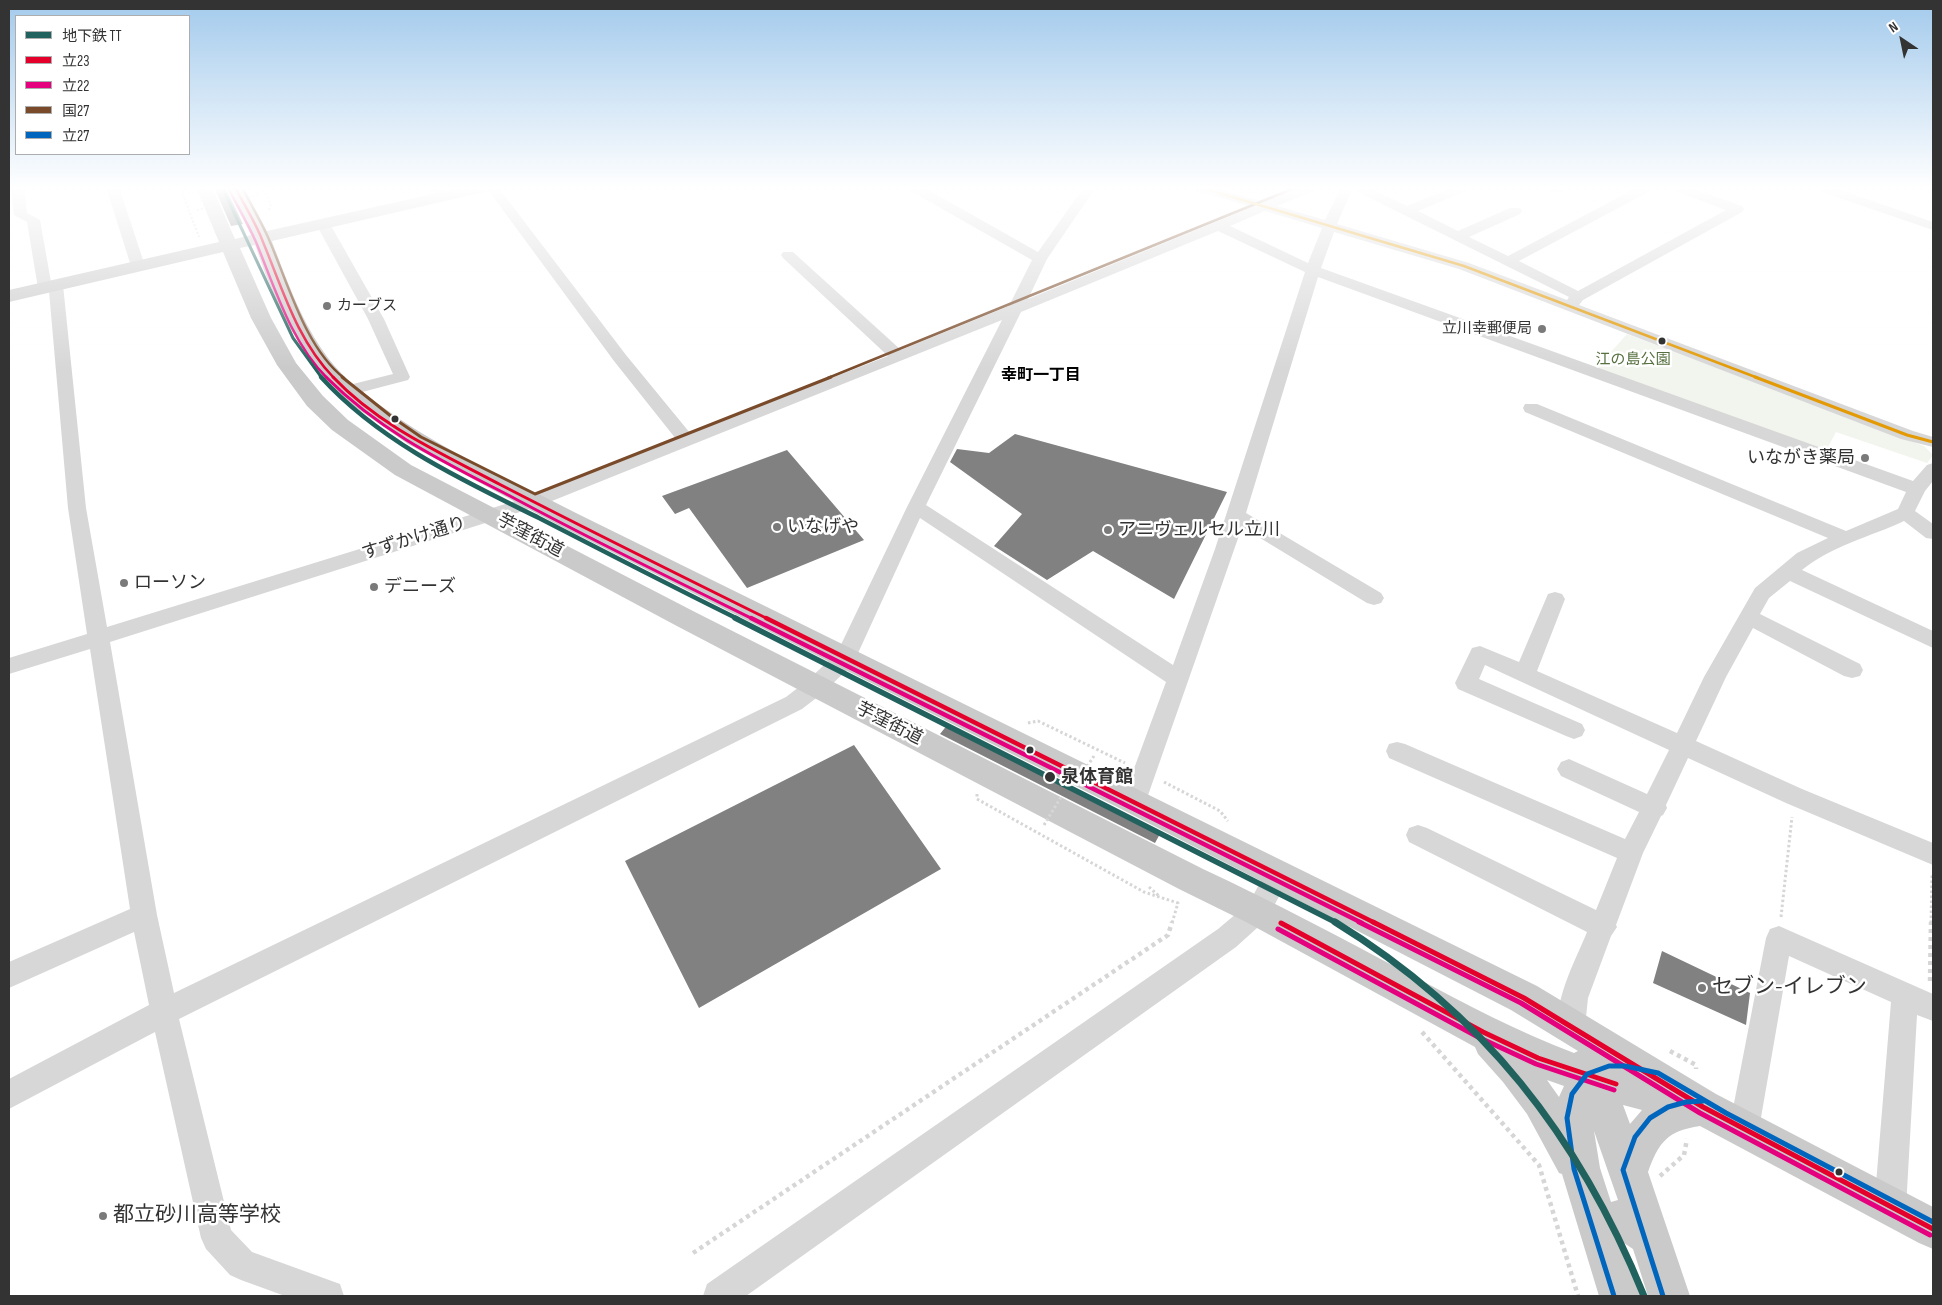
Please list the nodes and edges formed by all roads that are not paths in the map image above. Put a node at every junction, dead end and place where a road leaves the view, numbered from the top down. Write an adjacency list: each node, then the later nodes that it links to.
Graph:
1 (41, 248): 22 (street)
2 (132, 248): 20 (street)
3 (217, 248): 20 (main road)
4 (231, 248): 37 (main road, 芋窪街道)
5 (265, 248): 27 (main road, 芋窪街道)
6 (336, 248): 27 (street)
7 (538, 248): 29 (street)
8 (1021, 248): 18 (street)
9 (1048, 248): 18 (street)
10 (1164, 248): 25 (street, すずかけ通り)
11 (1265, 248): 21 (street)
12 (1321, 248): 21 (street)
13 (1403, 248): 24 (street)
14 (1479, 248): 19 (street)
15 (1533, 248): 19 (street)
16 (1668, 248): 24 (street)
17 (788, 255): 26 (street)
18 (1040, 259): 25 (street)
19 (1507, 262): 24 (street)
20 (138, 266): 22 (main road)
21 (1312, 270): 32 (street); 36 (street)
22 (51, 286): 23 (main road); 44 (street)
23 (9, 296)
24 (1573, 301): 30 (street)
25 (1017, 307): 26 (street, すずかけ通り); 34 (street)
26 (899, 356): 29 (street, すずかけ通り)
27 (347, 390): 33 (main road, 芋窪街道)
28 (1530, 408): 39 (street)
29 (686, 440): 33 (street, すずかけ通り)
30 (1933, 442)
31 (1933, 469): 32 (street)
32 (1918, 489): 35 (street)
33 (535, 500): 37 (street, すずかけ通り); 46 (main road, 芋窪街道)
34 (916, 508): 46 (street); 50 (street)
35 (1905, 512): 38 (street); 39 (street)
36 (1236, 514): 41 (street); 50 (street)
37 (490, 515): 44 (street, すずかけ通り); 51 (main road, 芋窪街道)
38 (1933, 533)
39 (1846, 538): 40 (street)
40 (1787, 571): 43 (street); 45 (street)
41 (1374, 598)
42 (1555, 599): 49 (street)
43 (1748, 617): 48 (street); 53 (street)
44 (97, 638): 47 (street, すずかけ通り); 63 (street)
45 (1933, 640)
46 (845, 658): 51 (street); 56 (main road, 芋窪街道)
47 (9, 666)
48 (1852, 670)
49 (1525, 674): 52 (street); 53 (street)
50 (1178, 679): 56 (street)
51 (816, 686): 62 (main road, 芋窪街道); 67 (street)
52 (1574, 730)
53 (1684, 745): 57 (street); 60 (street)
54 (1397, 751): 59 (street)
55 (1569, 769): 57 (street)
56 (1134, 801): 61 (main road, 芋窪街道)
57 (1654, 808): 59 (street)
58 (1418, 835): 64 (street)
59 (1632, 853): 64 (street)
60 (1933, 853)
61 (1278, 874): 62 (street); 69 (main road, 芋窪街道)
62 (1258, 911): 68 (main road, 芋窪街道); 79 (street)
63 (144, 915): 65 (street); 67 (street)
64 (1604, 927): 69 (street)
65 (9, 975)
66 (1923, 1003): 71 (street); 74 (street)
67 (164, 1012): 70 (street); 78 (street)
68 (1483, 1032): 69 (main road, 芋窪街道); 73 (main road)
69 (1627, 1079): 71 (main road, 芋窪街道); 72 (main road); 72 (main road); 73 (main road)
70 (9, 1096)
71 (1744, 1129): 74 (main road, 芋窪街道)
72 (1644, 1175): 76 (main road)
73 (1587, 1191): 77 (main road)
74 (1890, 1208): 75 (main road, 芋窪街道)
75 (1933, 1230)
76 (1650, 1236): 77 (main road); 81 (main road)
77 (1602, 1240): 80 (main road)
78 (328, 1296)
79 (719, 1296)
80 (1620, 1296)
81 (1669, 1296)

